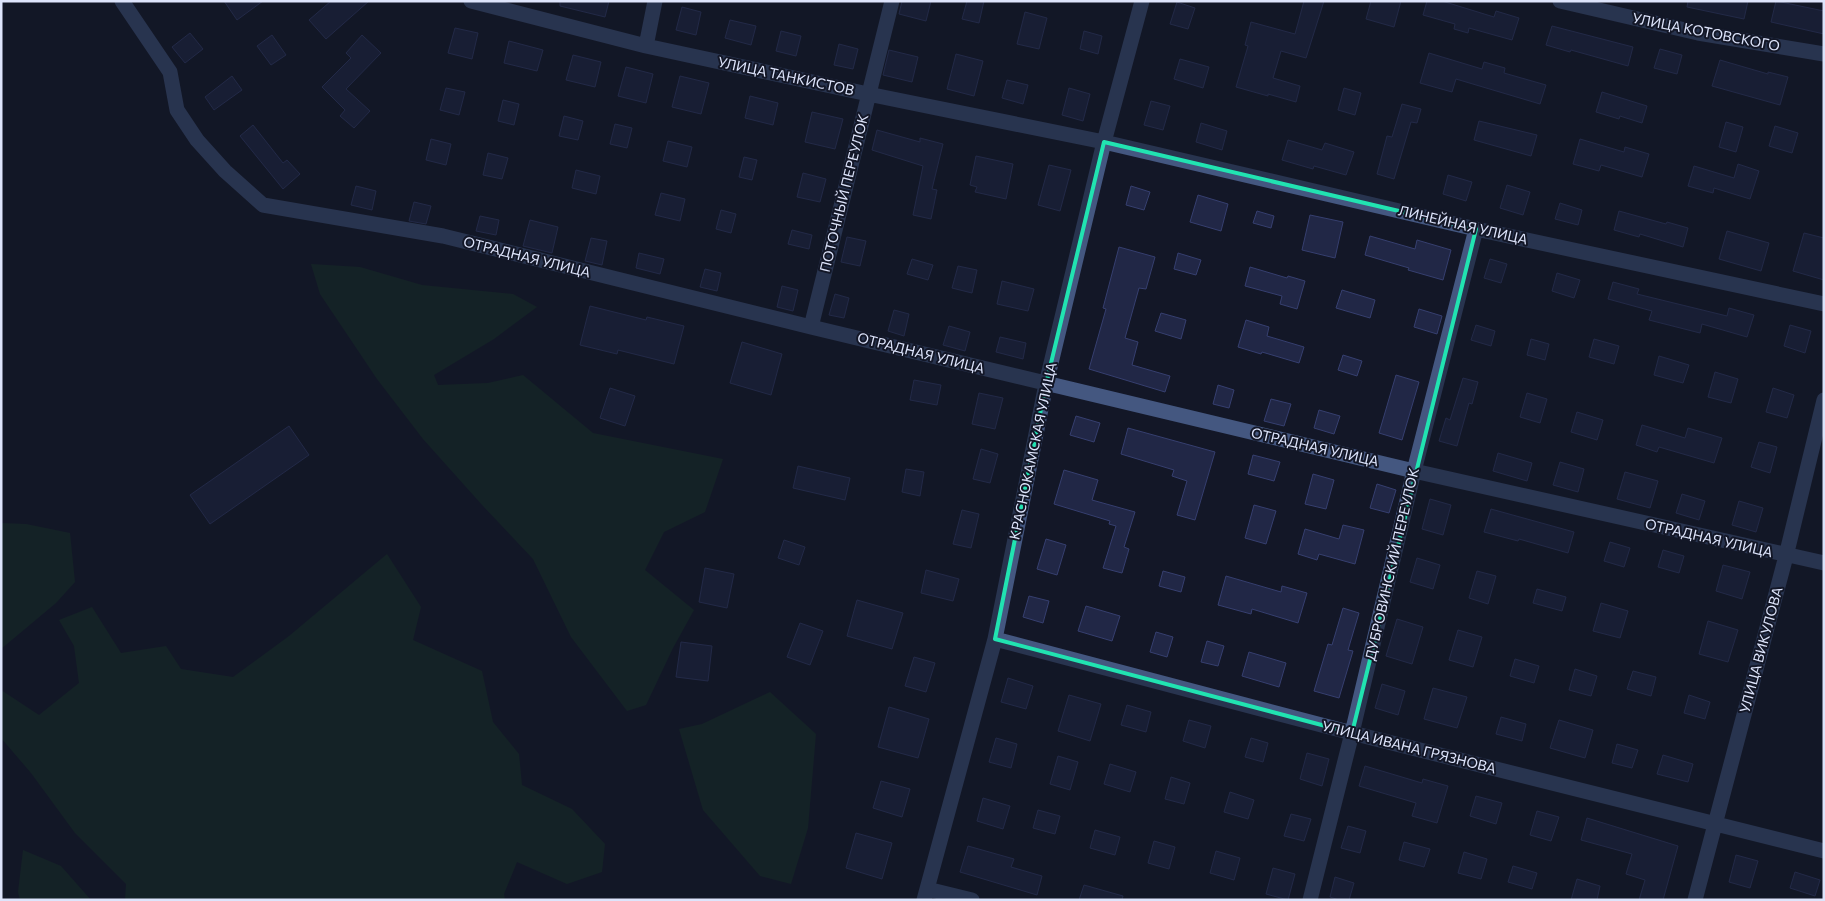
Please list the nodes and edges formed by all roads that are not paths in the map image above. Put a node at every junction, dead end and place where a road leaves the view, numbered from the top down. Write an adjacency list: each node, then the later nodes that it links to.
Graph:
1 (122, 1): 13 (street, ОТРАДНАЯ УЛИЦА)
2 (471, 1): 7 (street, УЛИЦА ТАНКИСТОВ)
3 (655, 1): 7 (street)
4 (892, 1): 9 (street, ПОТОЧНЫЙ ПЕРЕУЛОК)
5 (1142, 1): 10 (street, КРАСНОКАМСКАЯ УЛИЦА)
6 (1560, 1): 8 (street, УЛИЦА КОТОВСКОГО)
7 (646, 46): 9 (street, УЛИЦА ТАНКИСТОВ)
8 (1824, 54)
9 (868, 94): 10 (street, УЛИЦА ТАНКИСТОВ); 13 (street, ПОТОЧНЫЙ ПЕРЕУЛОК)
10 (1104, 142): 11 (street, ЛИНЕЙНАЯ УЛИЦА); 14 (street, КРАСНОКАМСКАЯ УЛИЦА)
11 (1476, 229): 12 (street, ЛИНЕЙНАЯ УЛИЦА); 16 (street, ДУБРОВИНСКИЙ ПЕРЕУЛОК)
12 (1824, 304)
13 (811, 327): 14 (street, ОТРАДНАЯ УЛИЦА)
14 (1046, 384): 16 (street, ОТРАДНАЯ УЛИЦА); 19 (street, КРАСНОКАМСКАЯ УЛИЦА)
15 (1824, 400): 17 (street, УЛИЦА ВИКУЛОВА)
16 (1414, 471): 17 (street, ОТРАДНАЯ УЛИЦА); 20 (street, ДУБРОВИНСКИЙ ПЕРЕУЛОК)
17 (1786, 556): 18 (street, ОТРАДНАЯ УЛИЦА); 21 (street, УЛИЦА ВИКУЛОВА)
18 (1824, 563)
19 (994, 639): 20 (street, УЛИЦА ИВАНА ГРЯЗНОВА); 23 (street, КРАСНОКАМСКАЯ УЛИЦА)
20 (1352, 733): 21 (street, УЛИЦА ИВАНА ГРЯЗНОВА); 25 (street, ДУБРОВИНСКИЙ ПЕРЕУЛОК)
21 (1717, 823): 22 (street, УЛИЦА ИВАНА ГРЯЗНОВА); 26 (street, УЛИЦА ВИКУЛОВА)
22 (1824, 851)
23 (925, 894): 24 (street)
24 (972, 900)
25 (1310, 900)
26 (1695, 900)

